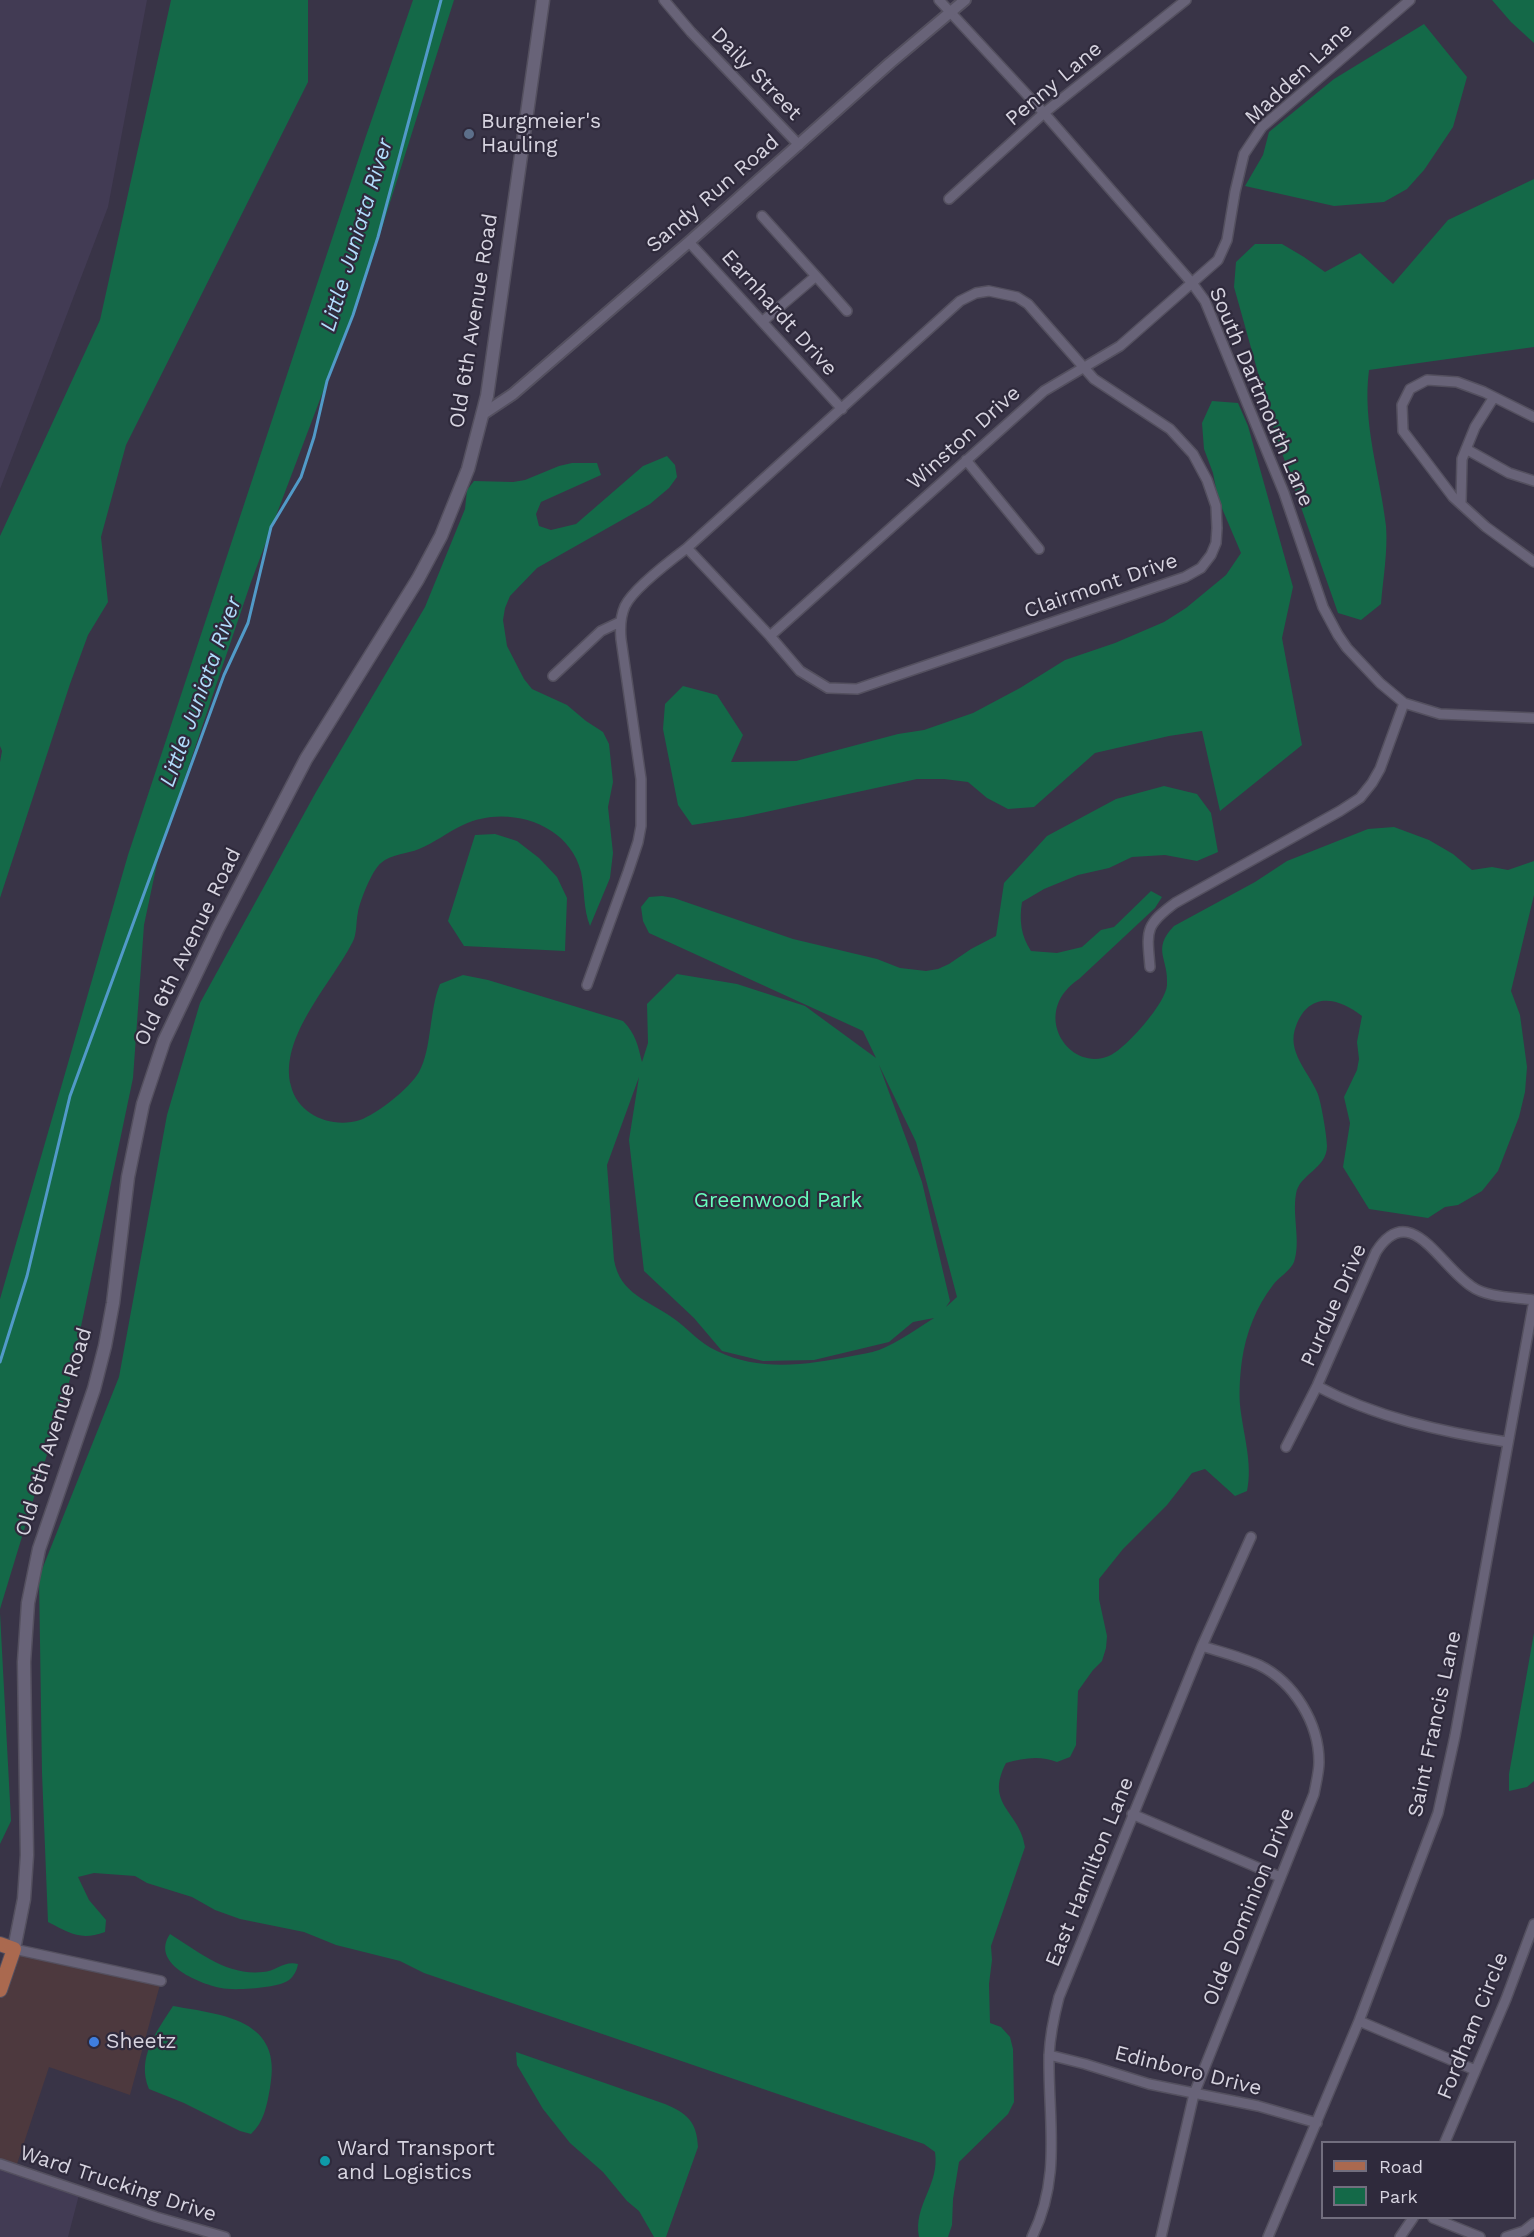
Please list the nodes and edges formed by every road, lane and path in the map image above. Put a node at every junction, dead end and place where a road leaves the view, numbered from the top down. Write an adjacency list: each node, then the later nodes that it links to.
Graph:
1 (543, 0): 20 (main road, Old 6th Avenue Road)
2 (664, 0): 9 (street, Daily Street)
3 (939, 0): 7 (street, South Dartmouth Lane)
4 (965, 0): 7 (street, Sandy Run Road)
5 (1186, 0): 8 (street, Penny Lane)
6 (1410, 0): 14 (street, Madden Lane)
7 (950, 12): 8 (street, South Dartmouth Lane); 9 (street, Sandy Run Road)
8 (1044, 113): 10 (street, Penny Lane); 14 (street, South Dartmouth Lane)
9 (799, 145): 12 (street, Sandy Run Road)
10 (949, 199)
11 (762, 216): 13 (street)
12 (689, 242): 16 (street, Earnhardt Drive); 20 (street, Sandy Run Road)
13 (816, 276): 15 (street); 16 (street)
14 (1192, 283): 17 (street, Winston Drive); 32 (street, South Dartmouth Lane)
15 (847, 311)
16 (763, 321): 19 (street, Earnhardt Drive)
17 (1084, 368): 19 (street, Clairmont Drive); 23 (street, Winston Drive); 30 (street, Clairmont Drive)
18 (1494, 397): 21 (street); 22 (street); 25 (street)
19 (842, 409): 26 (street, Clairmont Drive)
20 (483, 414): 46 (main road, Old 6th Avenue Road)
21 (1534, 417)
22 (1466, 449): 24 (street); 25 (street)
23 (966, 460): 27 (street); 30 (street, Winston Drive)
24 (1534, 481)
25 (1461, 503): 28 (street)
26 (687, 548): 29 (street, Clairmont Drive); 30 (street, Clairmont Drive)
27 (1039, 549)
28 (1534, 562)
29 (620, 622): 31 (street); 35 (street)
30 (770, 636)
31 (553, 676)
32 (1404, 703): 33 (street, South Dartmouth Lane); 34 (street)
33 (1534, 718)
34 (1150, 967)
35 (587, 986)
36 (1534, 1300): 37 (street, Purdue Drive); 38 (street, Saint Francis Lane)
37 (1317, 1386): 38 (street); 39 (street, Purdue Drive)
38 (1507, 1442): 49 (street, Saint Francis Lane)
39 (1286, 1447)
40 (1251, 1537): 41 (street, East Hamilton Lane)
41 (1202, 1646): 42 (street, East Hamilton Lane); 43 (street, Olde Dominion Drive)
42 (1132, 1814): 43 (street); 50 (street, East Hamilton Lane)
43 (1280, 1877): 52 (street, Olde Dominion Drive)
44 (1534, 1924): 51 (street, Fordham Circle)
45 (0, 1944): 46 (main road)
46 (14, 1949): 47 (street); 48 (main road, Old 6th Avenue Road)
47 (161, 1981)
48 (0, 1990)
49 (1359, 2021): 51 (street); 53 (street, Saint Francis Lane)
50 (1049, 2055): 52 (street, Edinboro Drive); 60 (street, East Hamilton Lane)
51 (1475, 2070): 54 (street, Fordham Circle)
52 (1194, 2094): 53 (street, Edinboro Drive); 61 (street, Olde Dominion Drive)
53 (1317, 2123): 62 (street, Saint Francis Lane)
54 (1445, 2141)
55 (0, 2164): 59 (street, Ward Trucking Drive)
56 (1412, 2219): 63 (street)
57 (1437, 2219): 64 (street)
58 (1534, 2223): 65 (street)
59 (224, 2237)
60 (1032, 2237)
61 (1161, 2237)
62 (1268, 2237)
63 (1400, 2237)
64 (1480, 2237)
65 (1506, 2237)

